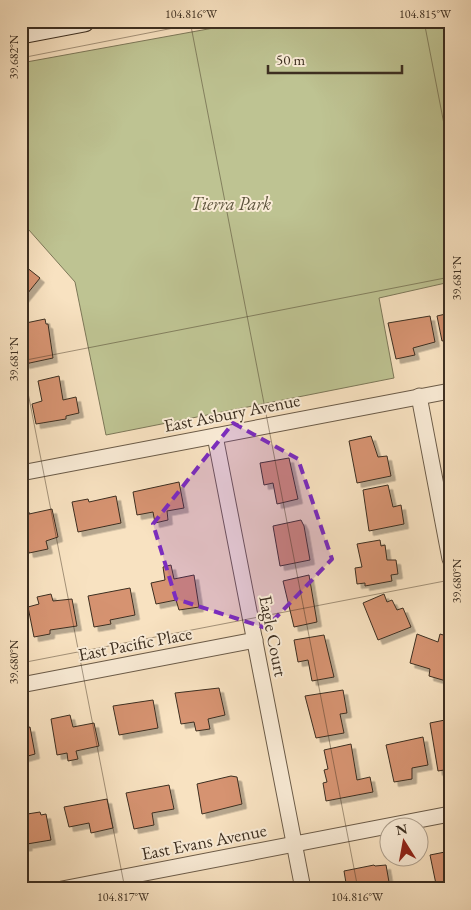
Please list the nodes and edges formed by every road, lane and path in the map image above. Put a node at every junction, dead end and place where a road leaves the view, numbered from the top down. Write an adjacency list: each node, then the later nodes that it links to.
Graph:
1 (84, 21): 2 (street)
2 (21, 33)
3 (450, 391): 4 (street, East Asbury Avenue)
4 (419, 396): 5 (street, East Asbury Avenue); 7 (street)
5 (216, 436): 6 (street, East Asbury Avenue); 8 (street, Eagle Court)
6 (21, 473)
7 (450, 559)
8 (255, 640): 9 (street, East Pacific Place); 11 (street, Eagle Court)
9 (21, 685)
10 (450, 814): 11 (street, East Evans Avenue)
11 (294, 844): 12 (street, East Evans Avenue); 13 (street, Eagle Court)
12 (62, 889)
13 (303, 889)

